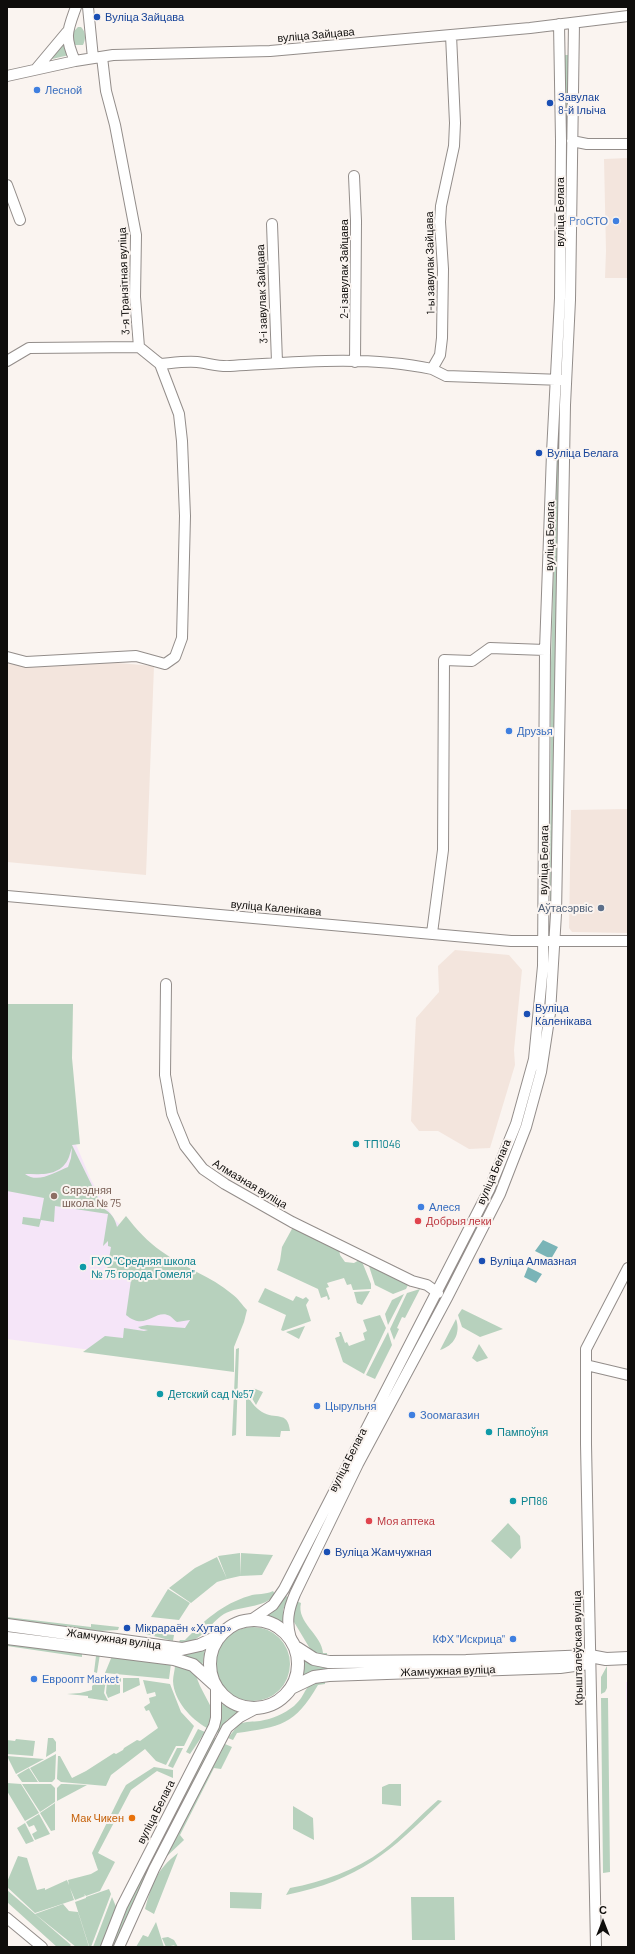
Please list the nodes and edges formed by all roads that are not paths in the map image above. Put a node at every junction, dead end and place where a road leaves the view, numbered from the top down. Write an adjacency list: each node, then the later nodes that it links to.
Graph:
1 (76, 7): 6 (street)
2 (88, 7): 8 (street, 3-я Транзітная вуліца)
3 (628, 16): 4 (street, вуліца Зайцава)
4 (574, 23): 5 (street, вуліца Зайцава); 12 (street, вуліца Белага)
5 (559, 24): 7 (street, вуліца Зайцава); 24 (street, вуліца Белага)
6 (67, 32): 9 (street); 10 (street)
7 (451, 35): 8 (street, вуліца Зайцава); 23 (street, 1-ы завулак Зайцава)
8 (97, 57): 9 (street, вуліца Зайцава); 18 (street, 3-я Транзітная вуліца)
9 (76, 61): 10 (street, вуліца Зайцава)
10 (36, 69): 11 (street, вуліца Зайцава)
11 (7, 76)
12 (572, 141): 13 (street); 25 (street, вуліца Белага)
13 (628, 144)
14 (354, 176): 21 (street, 2-і завулак Зайцава)
15 (7, 185): 16 (street)
16 (20, 220)
17 (272, 224): 20 (street, 3-і завулак Зайцава)
18 (138, 347): 19 (street); 22 (street, 3-я Транзітная вуліца)
19 (7, 361)
20 (277, 362): 21 (street); 22 (street)
21 (355, 362): 23 (street)
22 (160, 364): 27 (street)
23 (432, 369): 24 (street)
24 (556, 380): 25 (street); 26 (street, вуліца Белага)
25 (567, 380): 31 (street, вуліца Белага)
26 (546, 650): 29 (street); 30 (street, вуліца Белага)
27 (7, 657)
28 (7, 896): 29 (street, вуліца Каленікава)
29 (432, 933): 30 (street, вуліца Каленікава)
30 (543, 941): 31 (street, вуліца Каленікава); 35 (street, вуліца Белага)
31 (555, 941): 32 (street, вуліца Каленікава); 42 (street, вуліца Белага)
32 (628, 941)
33 (166, 984): 35 (street, Алмазная вуліца)
34 (628, 1268): 36 (street, Крышталеўская вуліца)
35 (438, 1293): 38 (street, вуліца Белага)
36 (586, 1365): 37 (street); 44 (street, Крышталеўская вуліца)
37 (628, 1375)
38 (251, 1620): 40 (main road); 42 (main road)
39 (7, 1625): 40 (main road, Жамчужная вуліца)
40 (219, 1636): 45 (main road)
41 (7, 1638): 45 (main road, Жамчужная вуліца)
42 (294, 1643): 44 (main road, Жамчужная вуліца); 46 (main road)
43 (628, 1658): 44 (main road, Жамчужная вуліца)
44 (590, 1659): 46 (main road, Жамчужная вуліца); 52 (street, Крышталеўская вуліца)
45 (215, 1685): 47 (main road); 50 (street, вуліца Белага)
46 (291, 1688): 47 (main road)
47 (257, 1708): 51 (street)
48 (7, 1918): 49 (street)
49 (42, 1947)
50 (106, 1947)
51 (119, 1947)
52 (596, 1947)

